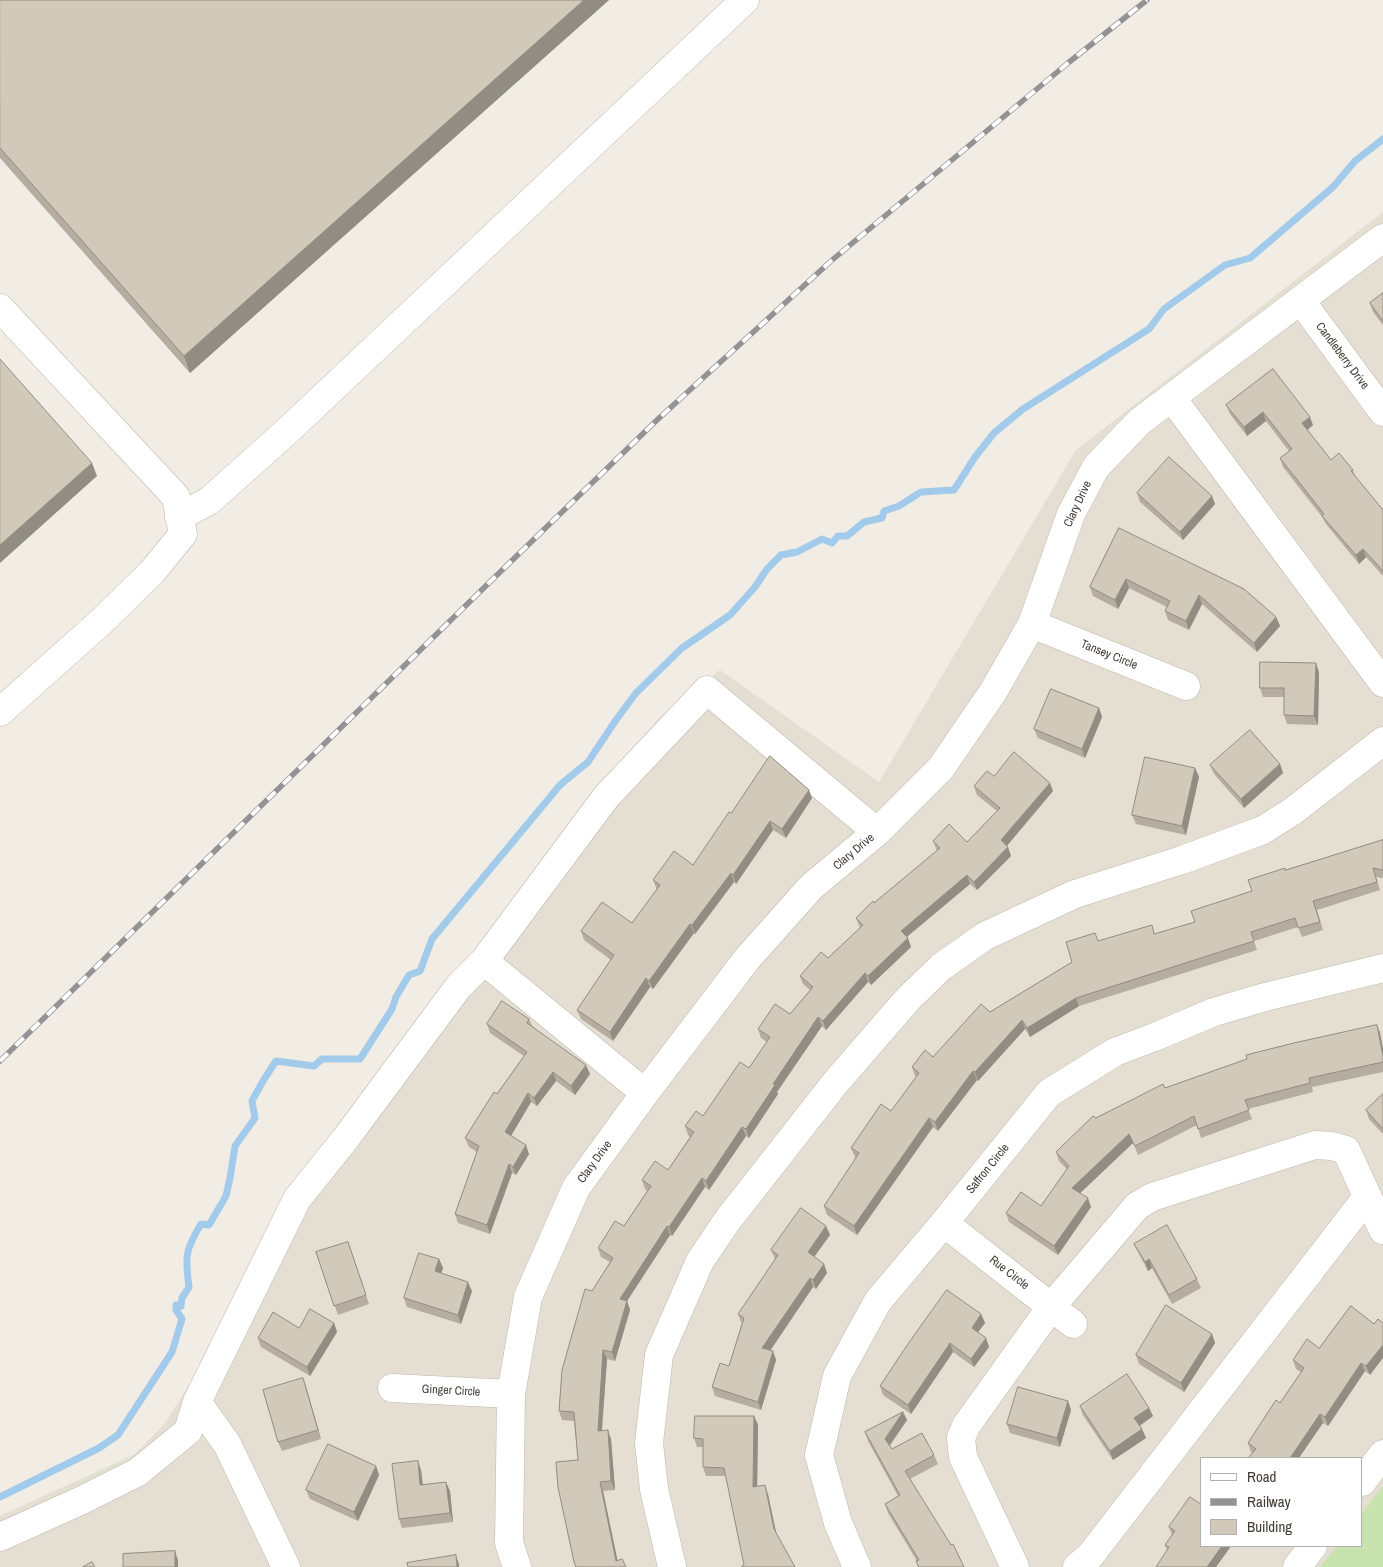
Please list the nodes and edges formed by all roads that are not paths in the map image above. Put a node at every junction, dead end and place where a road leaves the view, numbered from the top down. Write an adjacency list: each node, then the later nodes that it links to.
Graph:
1 (745, 0): 7 (street)
2 (1383, 238): 3 (street, Clary Drive)
3 (1301, 301): 5 (street, Clary Drive); 6 (street, Candleberry Drive)
4 (0, 308): 7 (street)
5 (1172, 398): 8 (street, Clary Drive); 9 (street)
6 (1383, 412)
7 (180, 517): 11 (street)
8 (1032, 624): 10 (street, Tansey Circle); 13 (street, Clary Drive)
9 (1383, 683)
10 (1186, 686)
11 (0, 712)
12 (1383, 741): 31 (street)
13 (877, 832): 14 (street); 16 (street, Clary Drive)
14 (484, 961): 16 (street); 24 (street)
15 (1383, 968): 18 (street, Saffron Circle)
16 (645, 1093): 23 (street, Clary Drive)
17 (1367, 1197): 19 (street); 20 (street); 34 (street)
18 (944, 1223): 20 (street, Rue Circle); 32 (street, Saffron Circle)
19 (1383, 1230)
20 (1051, 1307): 21 (street, Rue Circle); 33 (street)
21 (1073, 1324)
22 (392, 1388): 23 (street, Ginger Circle)
23 (510, 1394): 30 (street, Clary Drive)
24 (197, 1402): 27 (street); 29 (street)
25 (1383, 1454): 26 (street)
26 (1363, 1481)
27 (0, 1537)
28 (1312, 1547): 35 (street)
29 (286, 1567)
30 (517, 1567)
31 (672, 1567)
32 (858, 1567)
33 (1015, 1567)
34 (1078, 1567)
35 (1297, 1567)

